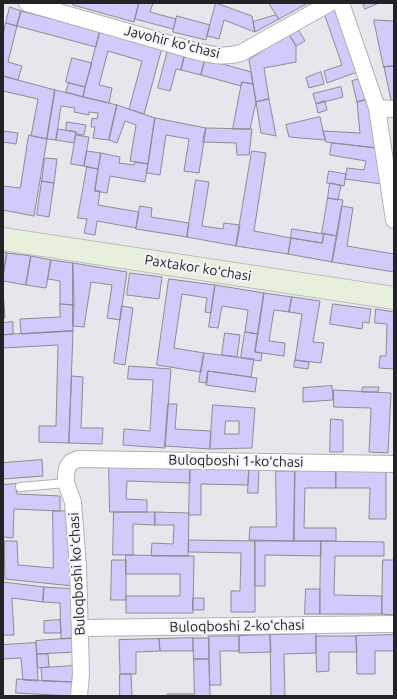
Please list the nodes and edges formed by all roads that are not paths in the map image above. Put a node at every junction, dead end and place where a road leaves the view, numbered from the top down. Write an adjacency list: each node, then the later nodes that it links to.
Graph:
1 (27, 3): 2 (street, Javohir ko'chasi)
2 (330, 3)
3 (341, 3): 4 (street)
4 (377, 108): 5 (street); 6 (street)
5 (394, 109)
6 (394, 220)
7 (3, 239): 8 (main road, Paxtakor koʻchasi)
8 (394, 298)
9 (394, 460): 10 (street, Buloqboshi 1-koʻchasi)
10 (66, 483): 11 (lane); 13 (street, Buloqboshi koʻchasi)
11 (20, 487)
12 (394, 624): 13 (street, Buloqboshi 2-koʻchasi)
13 (80, 628): 14 (street, Buloqboshi koʻchasi)
14 (79, 696)

